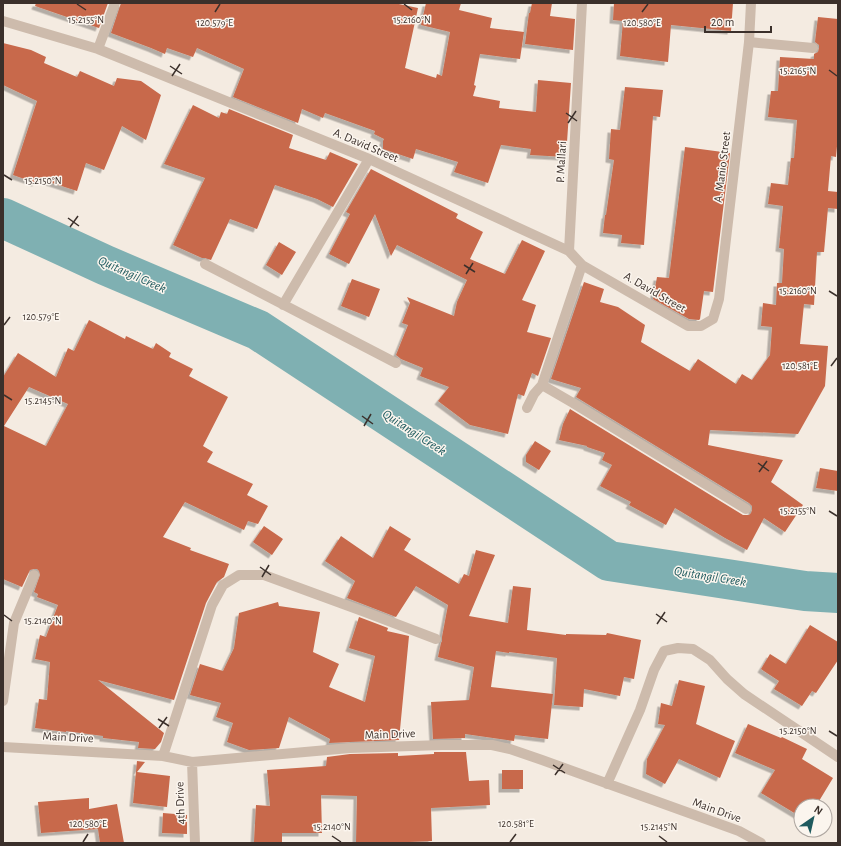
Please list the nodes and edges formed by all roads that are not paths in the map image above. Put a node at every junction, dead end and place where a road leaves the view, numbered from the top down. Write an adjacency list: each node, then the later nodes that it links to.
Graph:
1 (115, 3): 7 (street)
2 (582, 3): 9 (street, P. Mallari)
3 (751, 3): 5 (street, A. Manio Street)
4 (3, 21): 7 (street, A. David Street)
5 (749, 42): 6 (street); 13 (street, A. Manio Street)
6 (813, 48)
7 (98, 49): 8 (street, A. David Street)
8 (369, 159): 9 (street, A. David Street); 12 (street)
9 (569, 251): 11 (street, A. David Street)
10 (205, 264): 12 (street)
11 (582, 265): 13 (street, A. David Street); 15 (street)
12 (284, 305): 14 (street)
13 (702, 326)
14 (396, 363)
15 (542, 385): 16 (street); 17 (street)
16 (527, 408)
17 (746, 509)
18 (34, 575): 20 (street)
19 (436, 639): 22 (street)
20 (3, 701)
21 (3, 747): 22 (street, Main Drive)
22 (163, 756): 24 (street, Main Drive)
23 (838, 757): 25 (street)
24 (192, 762): 25 (street, Main Drive); 26 (street, 4th Drive)
25 (606, 784): 27 (street, Main Drive)
26 (194, 843)
27 (761, 843)

